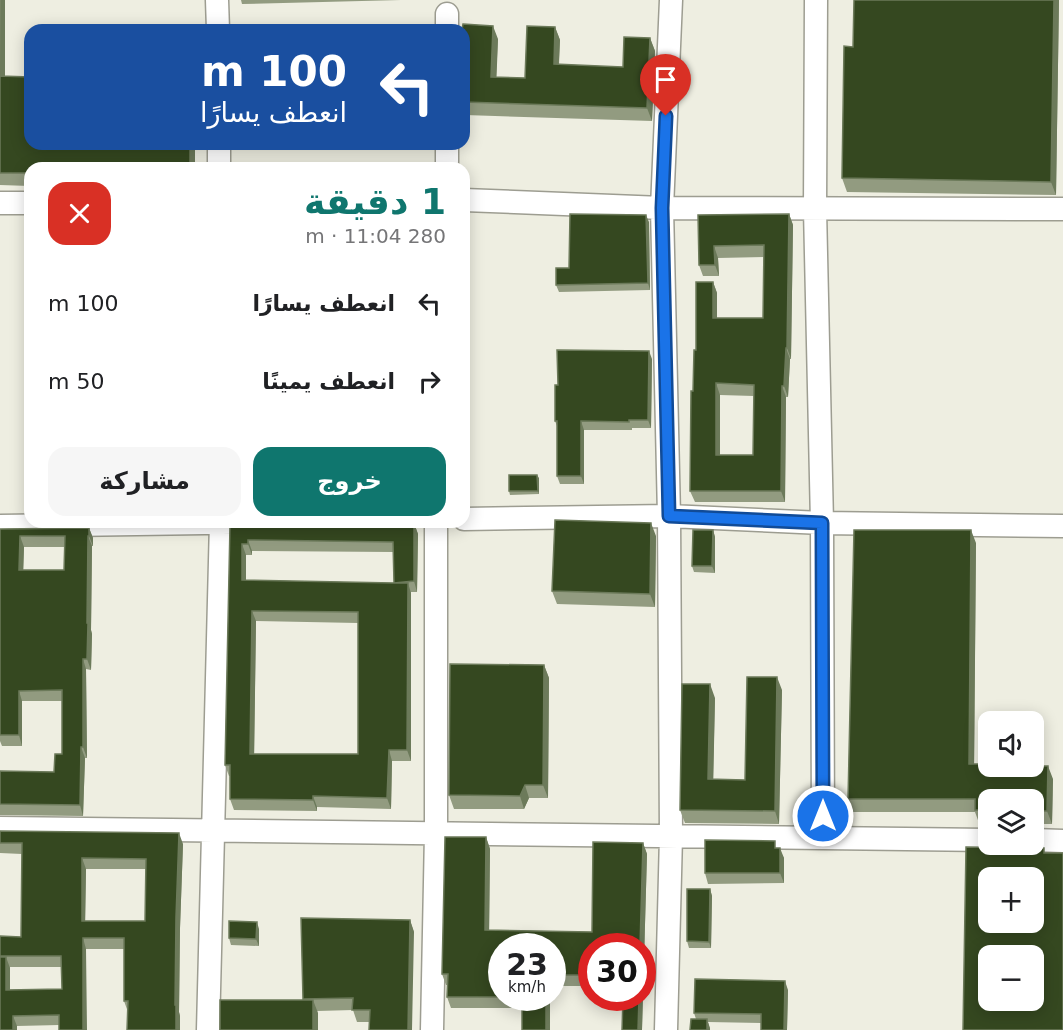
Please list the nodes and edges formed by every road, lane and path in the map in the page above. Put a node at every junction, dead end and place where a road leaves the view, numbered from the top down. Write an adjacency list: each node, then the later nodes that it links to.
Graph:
1 (217, 0): 4 (street)
2 (671, 0): 8 (street)
3 (816, 0): 9 (street)
4 (218, 24)
5 (470, 200): 8 (street)
6 (0, 202): 7 (street)
7 (24, 203)
8 (662, 208): 9 (street); 11 (street)
9 (814, 209): 10 (street); 13 (street)
10 (1063, 209)
11 (669, 516): 12 (street); 13 (street); 22 (street)
12 (470, 519)
13 (822, 523): 16 (street); 23 (street)
14 (0, 526): 15 (street)
15 (24, 526)
16 (1063, 526)
17 (221, 528): 20 (street)
18 (436, 528): 21 (street)
19 (0, 828): 20 (street)
20 (213, 831): 21 (street); 27 (street)
21 (436, 833): 22 (street); 28 (street)
22 (671, 836): 23 (street); 29 (street)
23 (823, 838): 24 (street)
24 (978, 840)
25 (1044, 840): 26 (street)
26 (1063, 841)
27 (208, 1030)
28 (432, 1030)
29 (666, 1030)

